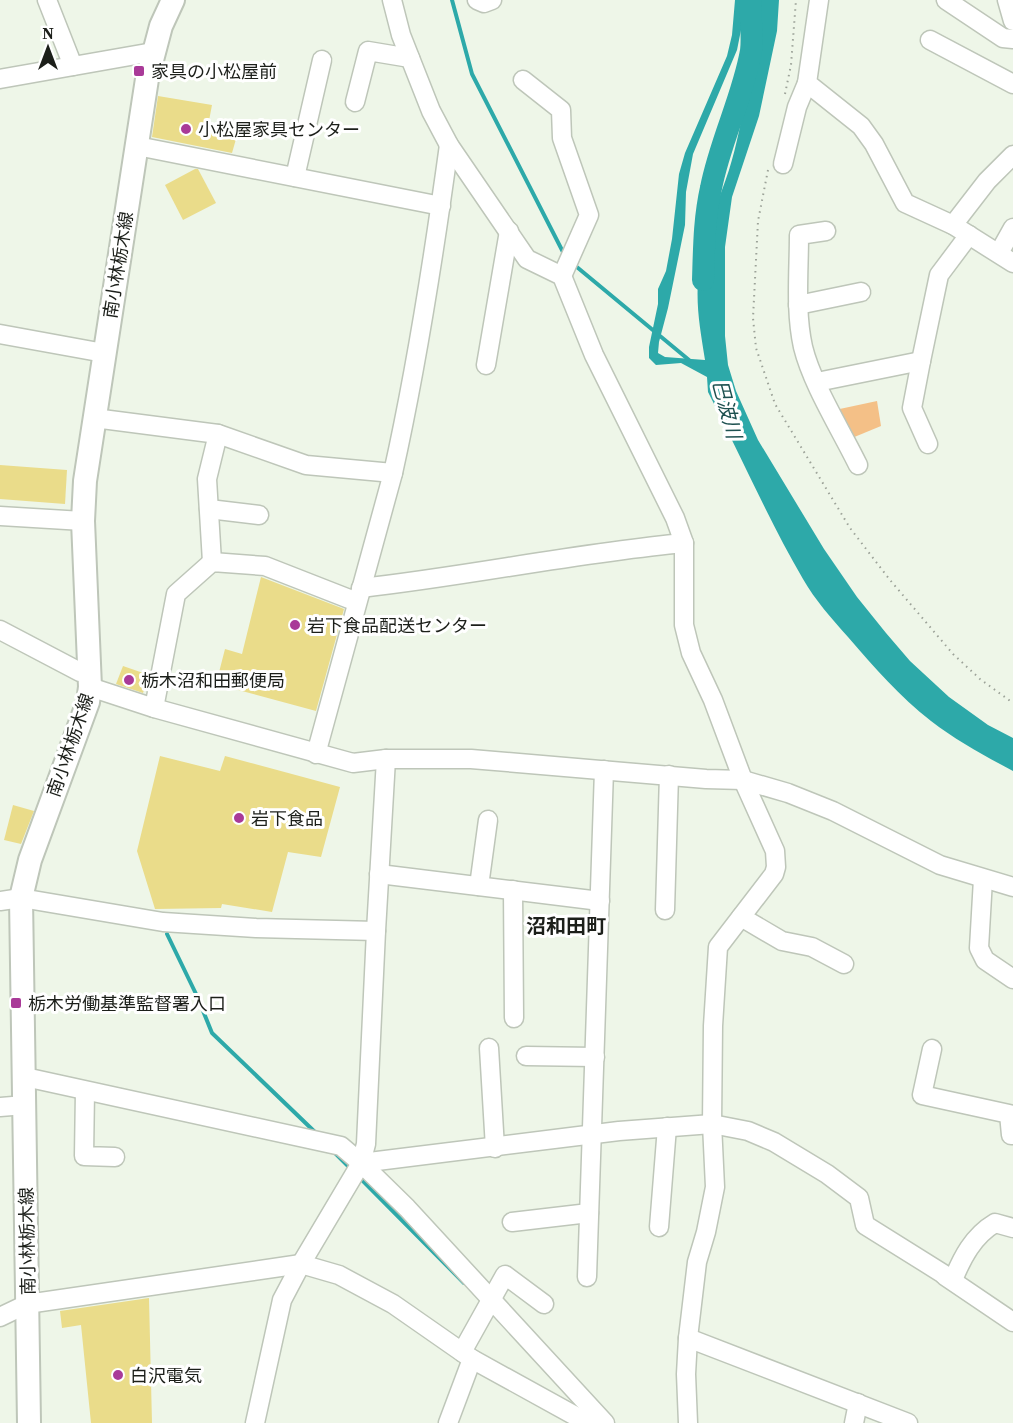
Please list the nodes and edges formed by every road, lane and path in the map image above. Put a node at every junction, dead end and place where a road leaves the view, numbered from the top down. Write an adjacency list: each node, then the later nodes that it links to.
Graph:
1 (47, 0): 15 (street)
2 (173, 0): 12 (main road, 南小林栃木線)
3 (392, 0): 13 (street)
4 (477, 0): 5 (street)
5 (492, 0)
6 (819, 0): 18 (street)
7 (946, 0): 10 (street)
8 (1007, 0): 9 (street)
9 (1013, 21)
10 (1013, 39)
11 (930, 40): 19 (street)
12 (153, 52): 15 (street); 22 (main road, 南小林栃木線)
13 (410, 58): 20 (street); 21 (street)
14 (322, 60): 25 (street)
15 (73, 66): 16 (street)
16 (0, 78)
17 (523, 80): 33 (street)
18 (807, 83): 24 (street); 27 (street)
19 (1013, 84)
20 (355, 102)
21 (449, 145): 26 (street); 29 (street)
22 (137, 146): 25 (street); 37 (main road, 南小林栃木線)
23 (1013, 155): 27 (street)
24 (783, 164)
25 (295, 177): 26 (street)
26 (441, 206): 45 (street)
27 (952, 225): 31 (street)
28 (1013, 228): 32 (street)
29 (509, 231): 33 (street); 39 (street)
30 (826, 231): 35 (street)
31 (969, 235): 32 (street); 38 (street)
32 (1006, 258)
33 (562, 276): 50 (street)
34 (861, 292): 35 (street)
35 (798, 305): 40 (street)
36 (0, 334): 37 (street)
37 (104, 353): 41 (main road, 南小林栃木線)
38 (921, 361): 40 (street); 43 (street)
39 (486, 365)
40 (817, 382): 44 (street)
41 (94, 418): 42 (street); 49 (main road, 南小林栃木線)
42 (218, 434): 45 (street); 46 (street)
43 (928, 444)
44 (858, 465)
45 (393, 473): 52 (street)
46 (209, 509): 47 (street); 51 (street)
47 (259, 515)
48 (0, 516): 49 (street)
49 (83, 521): 54 (main road, 南小林栃木線)
50 (684, 543): 52 (street); 60 (street)
51 (212, 562): 52 (street); 55 (street)
52 (359, 595): 56 (street)
53 (0, 630): 54 (street)
54 (90, 679): 55 (street); 67 (main road, 南小林栃木線)
55 (154, 708): 56 (street)
56 (316, 754): 57 (street)
57 (386, 759): 58 (street); 62 (street)
58 (604, 770): 59 (street); 68 (street)
59 (669, 776): 60 (street); 69 (street)
60 (743, 780): 63 (street); 70 (street)
61 (488, 820): 64 (street)
62 (379, 874): 64 (street); 71 (street)
63 (983, 879): 65 (street); 73 (street)
64 (479, 886): 66 (street)
65 (1013, 887)
66 (513, 890): 68 (street); 74 (street)
67 (10, 900): 71 (street); 79 (main road, 南小林栃木線)
68 (600, 901): 78 (street)
69 (665, 910)
70 (741, 917): 72 (street); 83 (street)
71 (376, 931): 89 (street)
72 (844, 964)
73 (1013, 979)
74 (514, 1018)
75 (489, 1048): 87 (street)
76 (932, 1049): 86 (street)
77 (526, 1056): 78 (street)
78 (595, 1057): 85 (street)
79 (25, 1077): 80 (street); 81 (main road, 南小林栃木線)
80 (86, 1090): 88 (street); 89 (street)
81 (25, 1105): 82 (street); 98 (main road, 南小林栃木線)
82 (0, 1107)
83 (712, 1124): 84 (street); 96 (street); 102 (street)
84 (668, 1127): 85 (street); 92 (street)
85 (593, 1135): 87 (street); 90 (street)
86 (1013, 1135)
87 (495, 1148): 89 (street)
88 (115, 1158)
89 (361, 1163): 94 (street); 97 (street)
90 (590, 1213): 91 (street); 95 (street)
91 (512, 1222)
92 (659, 1227)
93 (1013, 1228): 96 (street)
94 (300, 1264): 98 (street); 103 (street); 107 (street)
95 (587, 1277)
96 (953, 1280): 101 (street)
97 (491, 1301): 99 (street); 103 (street); 109 (street)
98 (27, 1304): 100 (street); 106 (main road, 南小林栃木線)
99 (544, 1304)
100 (0, 1317)
101 (1013, 1322)
102 (688, 1338): 104 (street); 110 (street)
103 (467, 1355): 105 (street); 108 (street)
104 (858, 1403): 111 (street); 112 (street)
105 (580, 1421)
106 (29, 1423)
107 (255, 1423)
108 (448, 1423)
109 (605, 1423)
110 (688, 1423)
111 (854, 1423)
112 (908, 1423)

